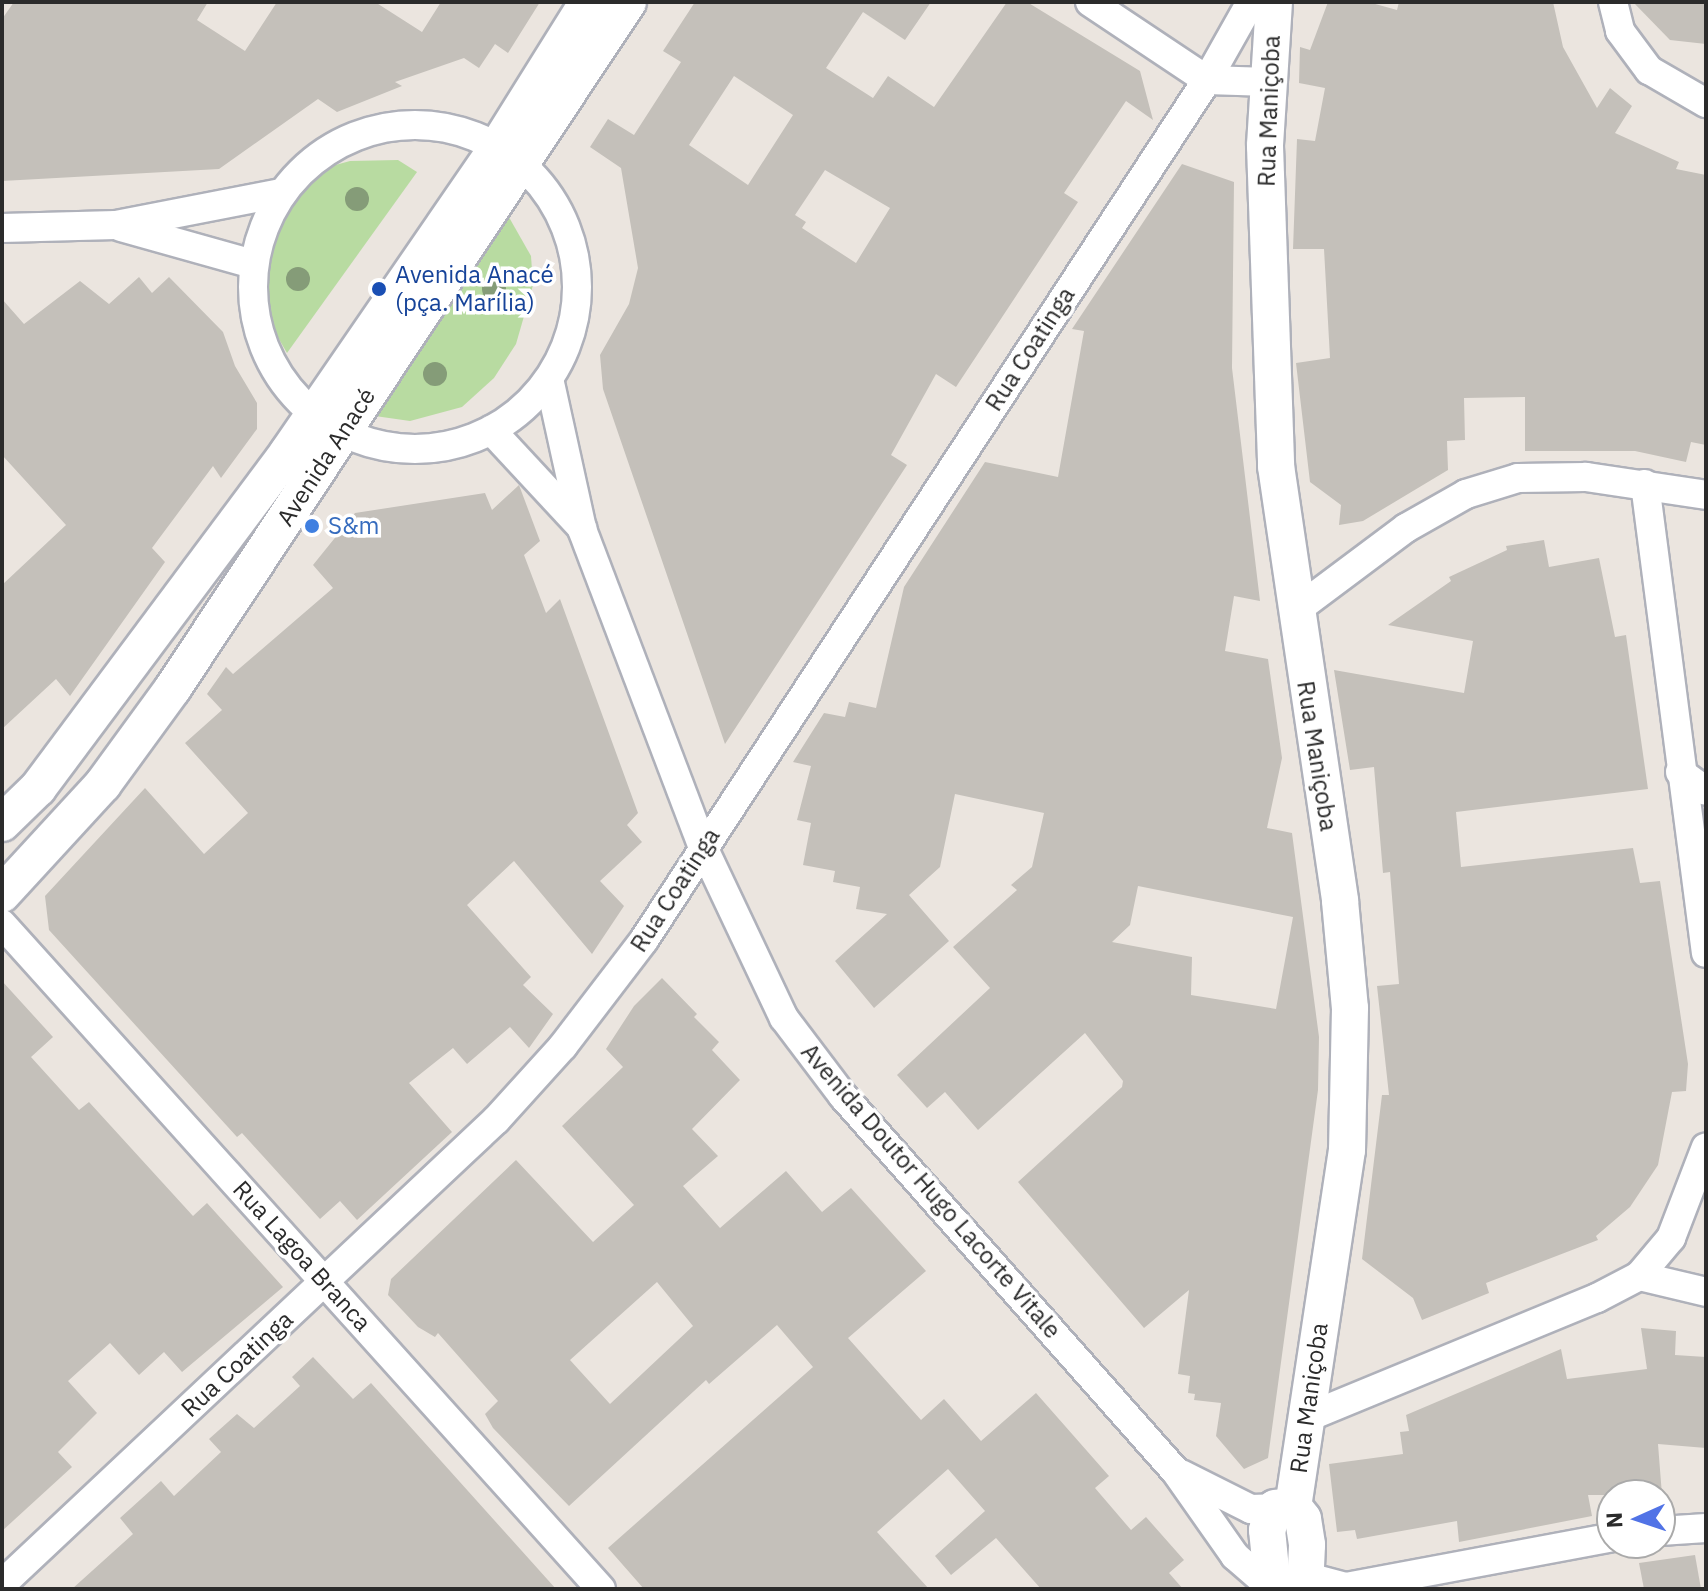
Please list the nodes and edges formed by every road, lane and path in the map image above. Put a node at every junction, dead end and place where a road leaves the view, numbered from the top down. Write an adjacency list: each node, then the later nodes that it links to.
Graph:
1 (588, 2): 10 (street, Avenida Anacé)
2 (628, 2): 10 (street, Avenida Anacé)
3 (1090, 2): 7 (street)
4 (1251, 2): 7 (street, Rua Coatinga)
5 (1274, 2): 8 (street, Rua Maniçoba)
6 (1613, 2): 9 (street)
7 (1207, 80): 8 (street); 25 (street, Rua Coatinga)
8 (1269, 82): 21 (street, Rua Maniçoba)
9 (1706, 103)
10 (508, 157): 11 (street); 15 (street); 16 (street, Avenida Anacé)
11 (281, 193): 12 (street); 14 (street)
12 (116, 225): 13 (street); 14 (street)
13 (2, 228)
14 (253, 264): 16 (street)
15 (550, 383): 17 (street); 20 (street, Avenida Doutor Hugo Lacorte Vitale)
16 (329, 423): 17 (street); 24 (street, Avenida Anacé); 26 (street, Avenida Anacé)
17 (491, 430): 20 (street, Avenida Doutor Hugo Lacorte Vitale)
18 (1645, 484): 19 (street); 21 (street); 22 (street)
19 (1706, 495)
20 (582, 529): 25 (street, Avenida Doutor Hugo Lacorte Vitale)
21 (1295, 611): 33 (street, Rua Maniçoba)
22 (1680, 772): 23 (street); 28 (street)
23 (1706, 791)
24 (2, 823)
25 (703, 847): 31 (street, Rua Coatinga); 34 (street, Avenida Doutor Hugo Lacorte Vitale)
26 (2, 894)
27 (2, 924): 31 (street, Rua Lagoa Branca)
28 (1706, 953)
29 (1706, 1147): 30 (street)
30 (1639, 1276): 32 (street); 33 (street)
31 (325, 1282): 40 (street, Rua Coatinga); 41 (street, Rua Lagoa Branca)
32 (1706, 1292)
33 (1308, 1417): 35 (street, Rua Maniçoba)
34 (1176, 1472): 35 (street, Avenida Doutor Hugo Lacorte Vitale); 42 (street, Avenida Doutor Hugo Lacorte Vitale)
35 (1284, 1507): 39 (street); 42 (street, Rua Maniçoba)
36 (1706, 1528): 37 (street)
37 (1676, 1530)
38 (1596, 1540): 39 (street)
39 (1306, 1583)
40 (2, 1584)
41 (601, 1589)
42 (1273, 1589)

